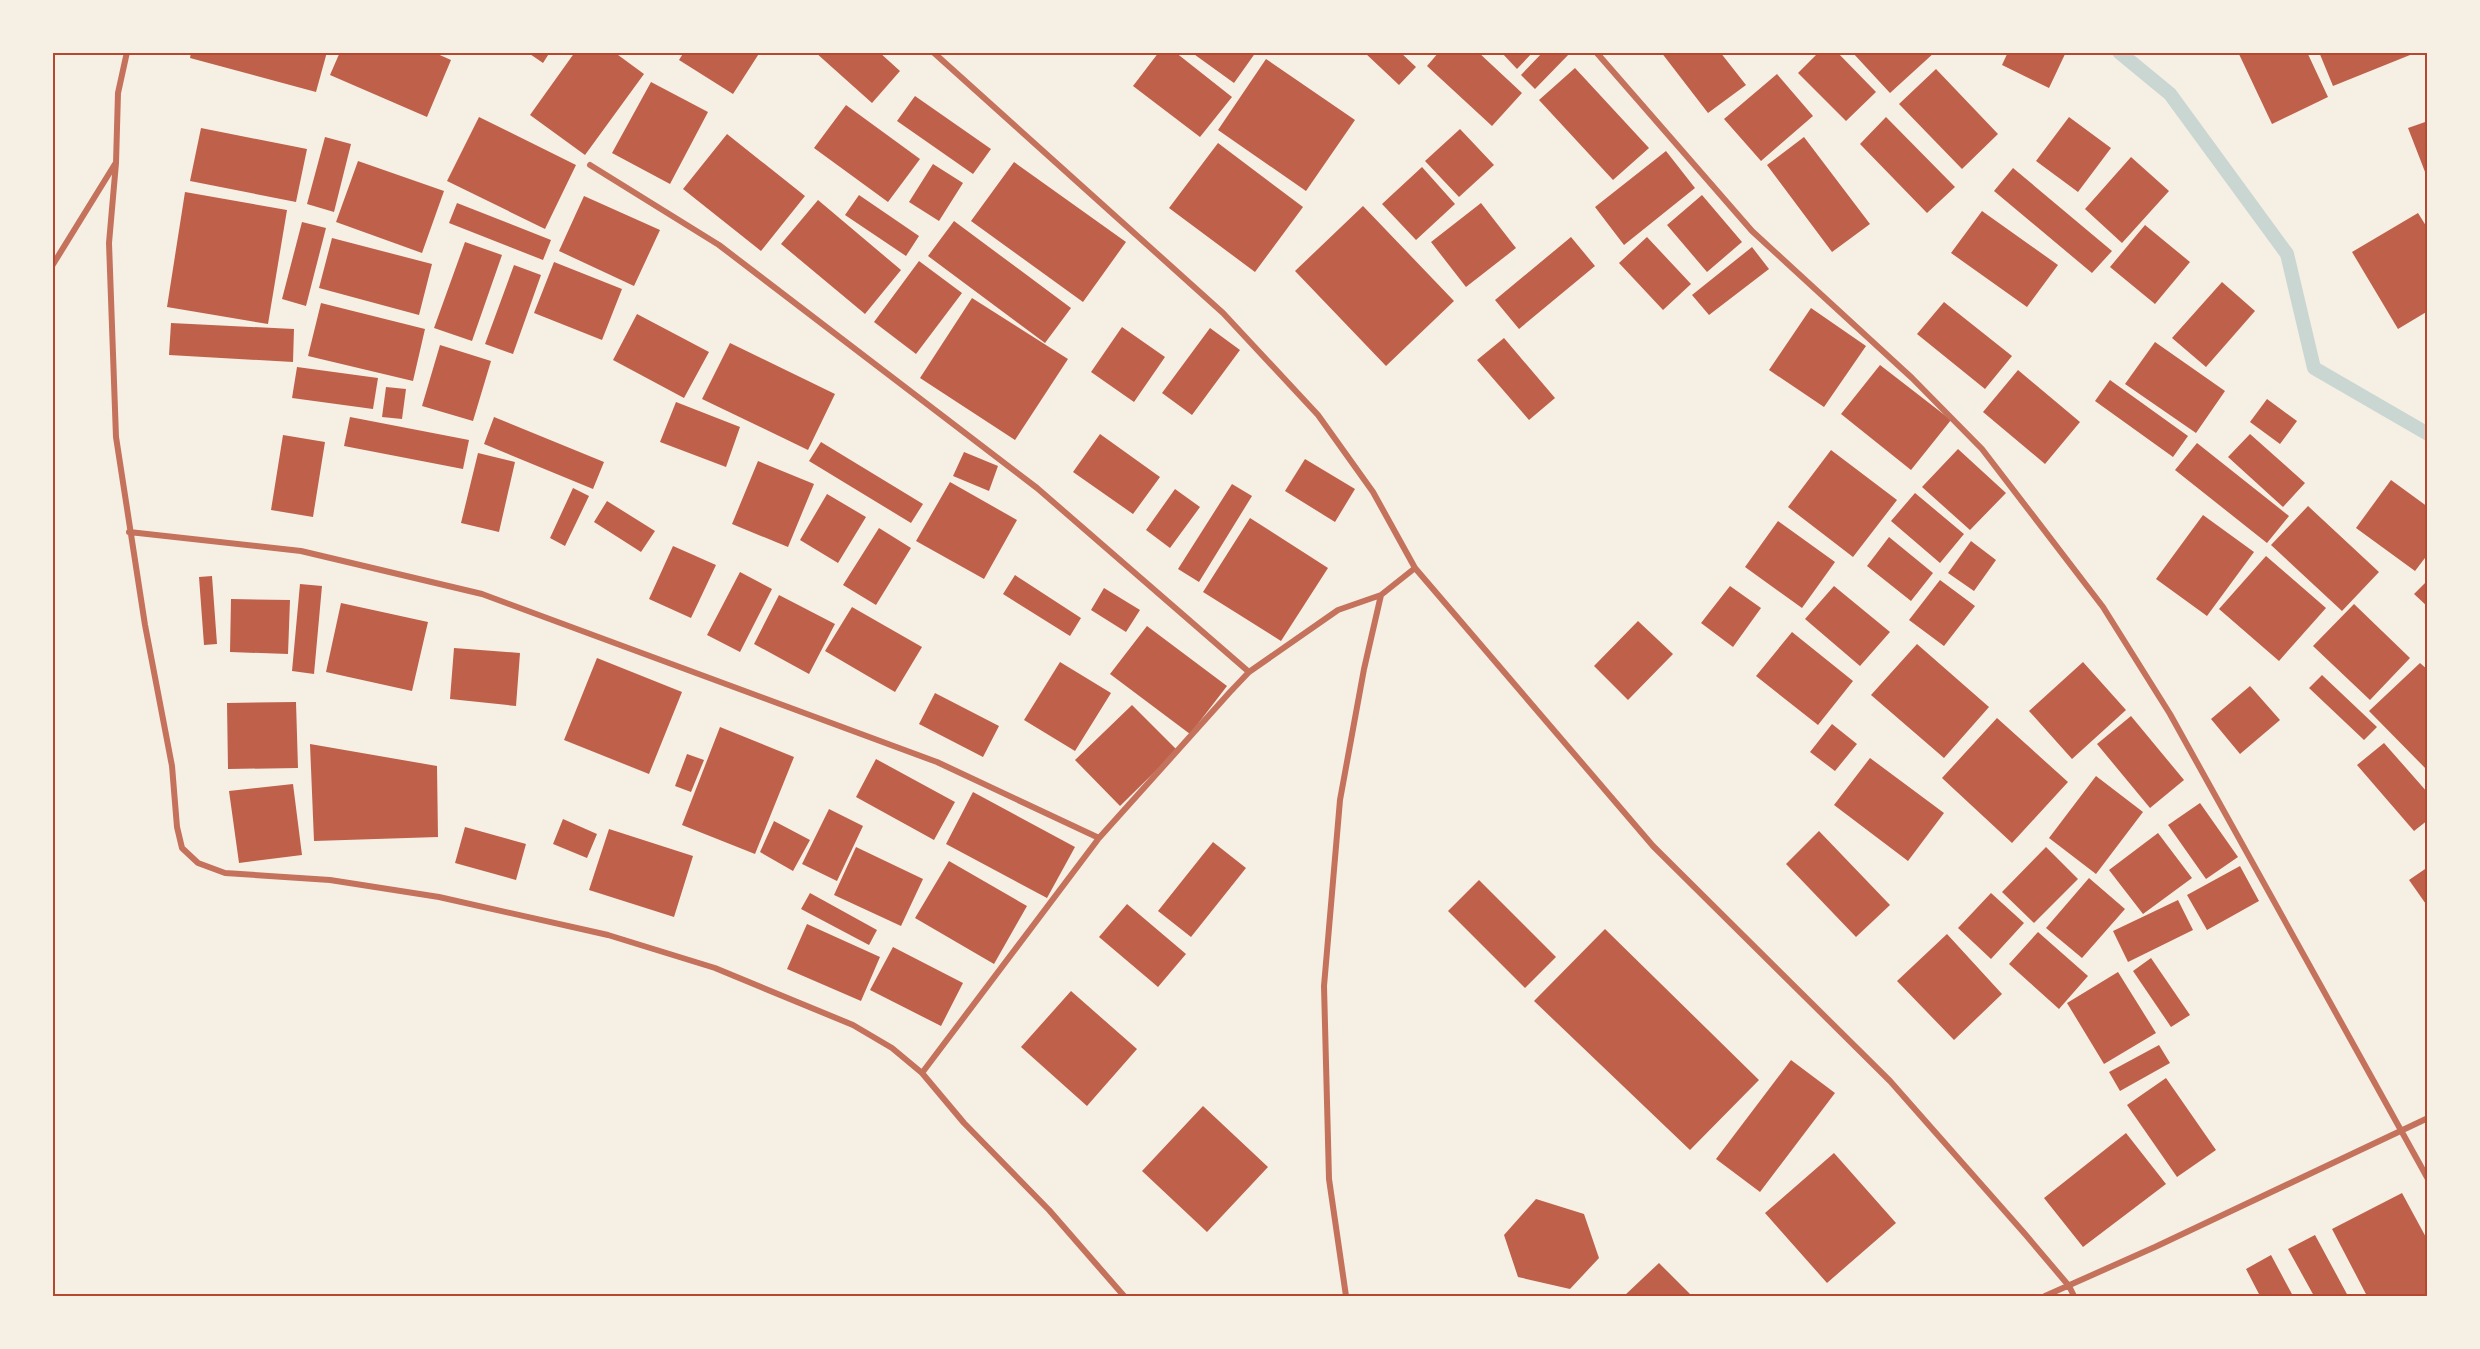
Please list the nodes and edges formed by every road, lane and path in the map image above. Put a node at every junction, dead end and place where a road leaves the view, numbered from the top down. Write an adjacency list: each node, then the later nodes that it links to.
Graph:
1 (127, 52): 4 (street)
2 (933, 52): 8 (street)
3 (1596, 52): 14 (street)
4 (116, 163): 6 (street); 7 (street)
5 (591, 165): 10 (street)
6 (52, 266)
7 (129, 532): 11 (street); 12 (street)
8 (1415, 568): 9 (street); 16 (street)
9 (1381, 595): 10 (street); 18 (street)
10 (1249, 672): 11 (street)
11 (1099, 838): 12 (street)
12 (922, 1074): 17 (street)
13 (2427, 1118): 14 (street)
14 (2401, 1130): 15 (street); 16 (street)
15 (2427, 1179)
16 (2068, 1286): 19 (street); 20 (street)
17 (1124, 1296)
18 (1346, 1296)
19 (2045, 1296)
20 (2074, 1296)

